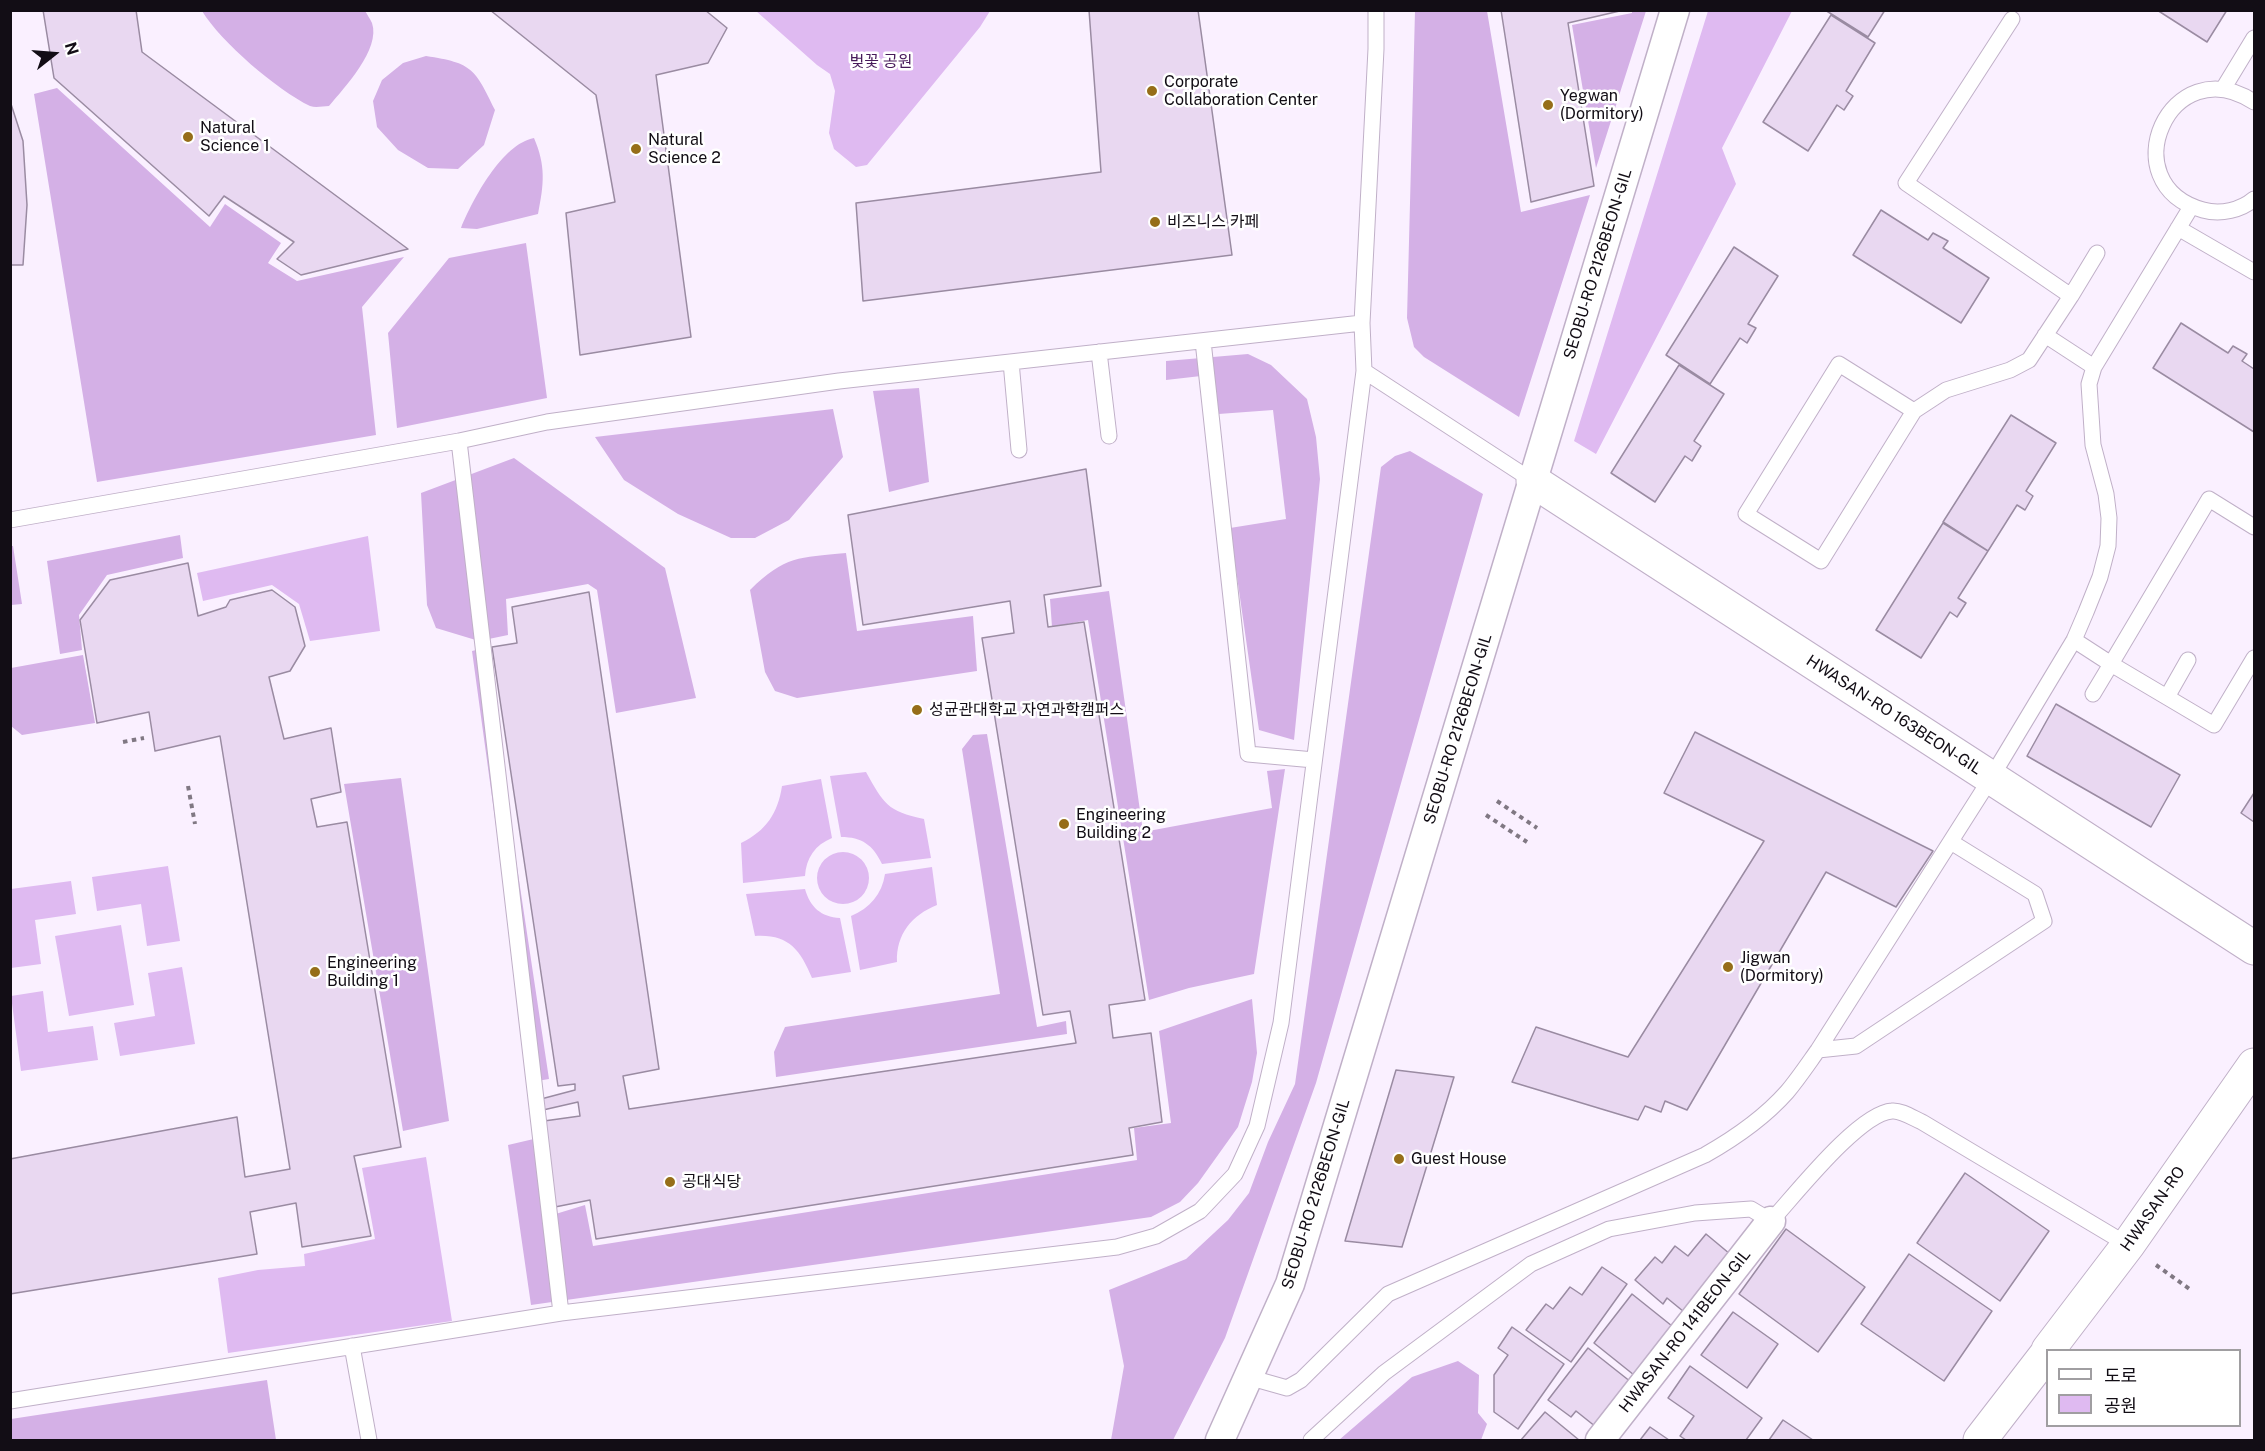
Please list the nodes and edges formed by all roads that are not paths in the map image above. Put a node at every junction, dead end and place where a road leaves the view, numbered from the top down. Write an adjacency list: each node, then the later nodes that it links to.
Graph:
1 (1376, 10): 13 (lane)
2 (1675, 10): 24 (street, SEOBU-RO 2126BEON-GIL)
3 (2012, 20): 12 (lane)
4 (2254, 38): 5 (lane)
5 (2223, 89): 6 (lane); 8 (lane)
6 (2254, 102)
7 (2254, 199): 8 (lane)
8 (2191, 207): 9 (lane)
9 (2178, 228): 11 (lane); 18 (lane)
10 (2097, 253): 12 (lane)
11 (2254, 272)
12 (2072, 296): 14 (lane)
13 (1362, 323): 15 (lane); 19 (lane)
14 (2045, 336): 18 (lane); 20 (lane)
15 (1203, 341): 16 (lane); 33 (lane)
16 (1099, 352): 17 (lane); 21 (lane)
17 (1011, 362): 22 (lane); 23 (lane)
18 (2094, 367): 27 (lane)
19 (1364, 371): 24 (lane); 33 (lane)
20 (1914, 411): 20 (lane)
21 (1109, 436)
22 (459, 441): 25 (lane); 41 (lane)
23 (1019, 450)
24 (1533, 481): 34 (street, HWASAN-RO 163BEON-GIL); 45 (street, SEOBU-RO 2126BEON-GIL)
25 (10, 520)
26 (2254, 526): 30 (lane)
27 (2074, 640): 30 (lane); 34 (lane)
28 (2254, 658): 32 (lane)
29 (2188, 660): 32 (lane)
30 (2111, 664): 31 (lane); 32 (lane)
31 (2093, 694)
32 (2167, 697)
33 (1314, 760): 41 (lane)
34 (1992, 778): 35 (lane); 36 (street, HWASAN-RO 163BEON-GIL)
35 (1951, 842): 37 (lane); 37 (lane)
36 (2254, 948)
37 (1818, 1050): 45 (lane)
38 (2254, 1065): 40 (street, HWASAN-RO)
39 (1772, 1221): 40 (lane); 49 (lane); 50 (street, HWASAN-RO 141BEON-GIL)
40 (2128, 1245): 43 (street, HWASAN-RO)
41 (561, 1313): 42 (lane)
42 (352, 1346): 46 (lane); 47 (lane)
43 (2050, 1349)
44 (2046, 1354): 51 (street, HWASAN-RO)
45 (1248, 1377): 48 (street, SEOBU-RO 2126BEON-GIL)
46 (10, 1401)
47 (369, 1440)
48 (1220, 1440)
49 (1311, 1440)
50 (1600, 1440)
51 (1980, 1440)

